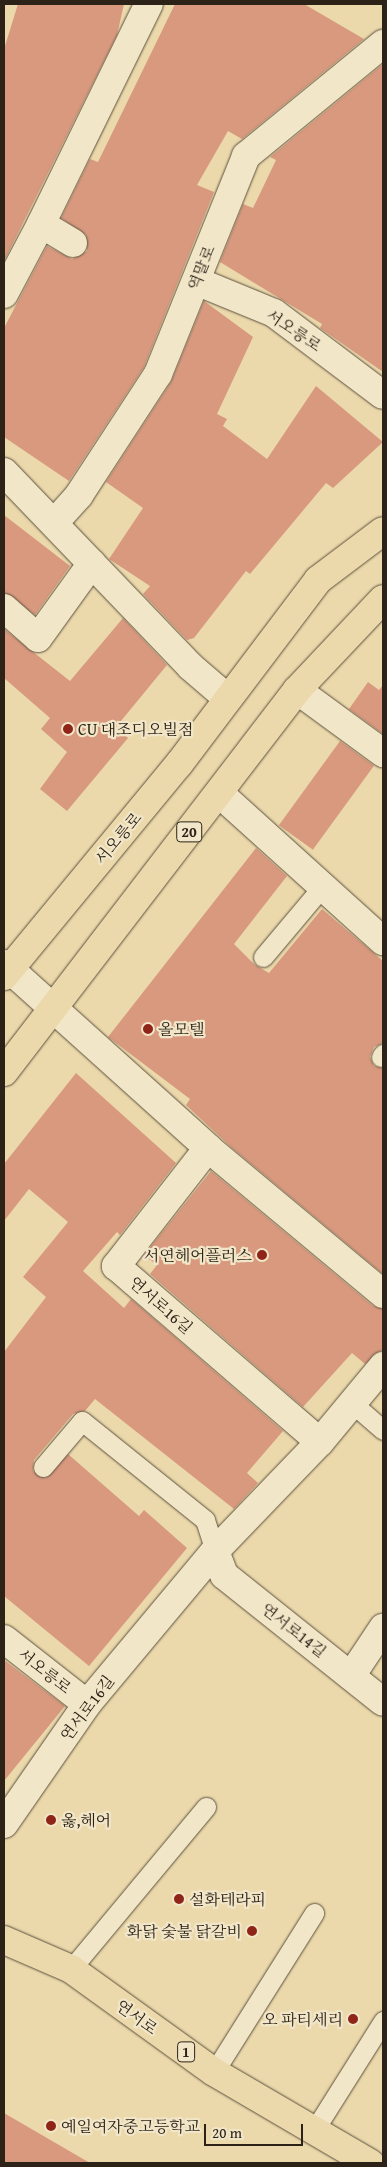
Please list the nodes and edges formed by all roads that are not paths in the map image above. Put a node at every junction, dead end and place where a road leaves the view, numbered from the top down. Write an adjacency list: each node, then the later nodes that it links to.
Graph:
1 (149, 4): 3 (street)
2 (383, 44): 5 (street, 역말로)
3 (41, 224): 4 (street); 6 (street)
4 (73, 243)
5 (196, 281): 7 (street, 서오릉로); 9 (street, 역말로)
6 (4, 294)
7 (383, 395)
8 (4, 472): 9 (street)
9 (54, 523): 11 (street)
10 (383, 531): 15 (main road, 서오릉로)
11 (92, 563): 13 (street); 15 (street)
12 (383, 600): 14 (main road, 20)
13 (4, 608)
14 (297, 690): 16 (street); 17 (main road, 20)
15 (227, 698): 21 (main road, 서오릉로)
16 (383, 753)
17 (218, 793): 18 (street); 22 (main road, 20)
18 (322, 887): 19 (street); 20 (lane)
19 (383, 940)
20 (263, 957)
21 (6, 969): 22 (street)
22 (54, 1005): 23 (main road, 20); 24 (street)
23 (4, 1072)
24 (208, 1148): 25 (street); 29 (street, 연서로16길)
25 (383, 1294)
26 (383, 1366): 27 (street, 연서로16길)
27 (352, 1403): 28 (lane); 29 (street, 연서로16길)
28 (383, 1430)
29 (320, 1442): 31 (street, 연서로16길)
30 (43, 1467): 31 (lane)
31 (215, 1551): 34 (street, 연서로14길); 36 (street, 연서로16길)
32 (383, 1628): 34 (street)
33 (4, 1639): 36 (street, 서오릉로)
34 (351, 1676): 35 (street, 연서로14길)
35 (383, 1702)
36 (87, 1704): 38 (street, 연서로16길)
37 (206, 1807): 41 (lane)
38 (4, 1824)
39 (314, 1913): 43 (lane)
40 (4, 1940): 41 (main road, 연서로 / 1)
41 (71, 1969): 43 (main road, 연서로 / 1)
42 (383, 2021): 44 (lane)
43 (214, 2072): 44 (main road, 연서로 / 1)
44 (315, 2129): 45 (main road, 연서로 / 1)
45 (370, 2163)

